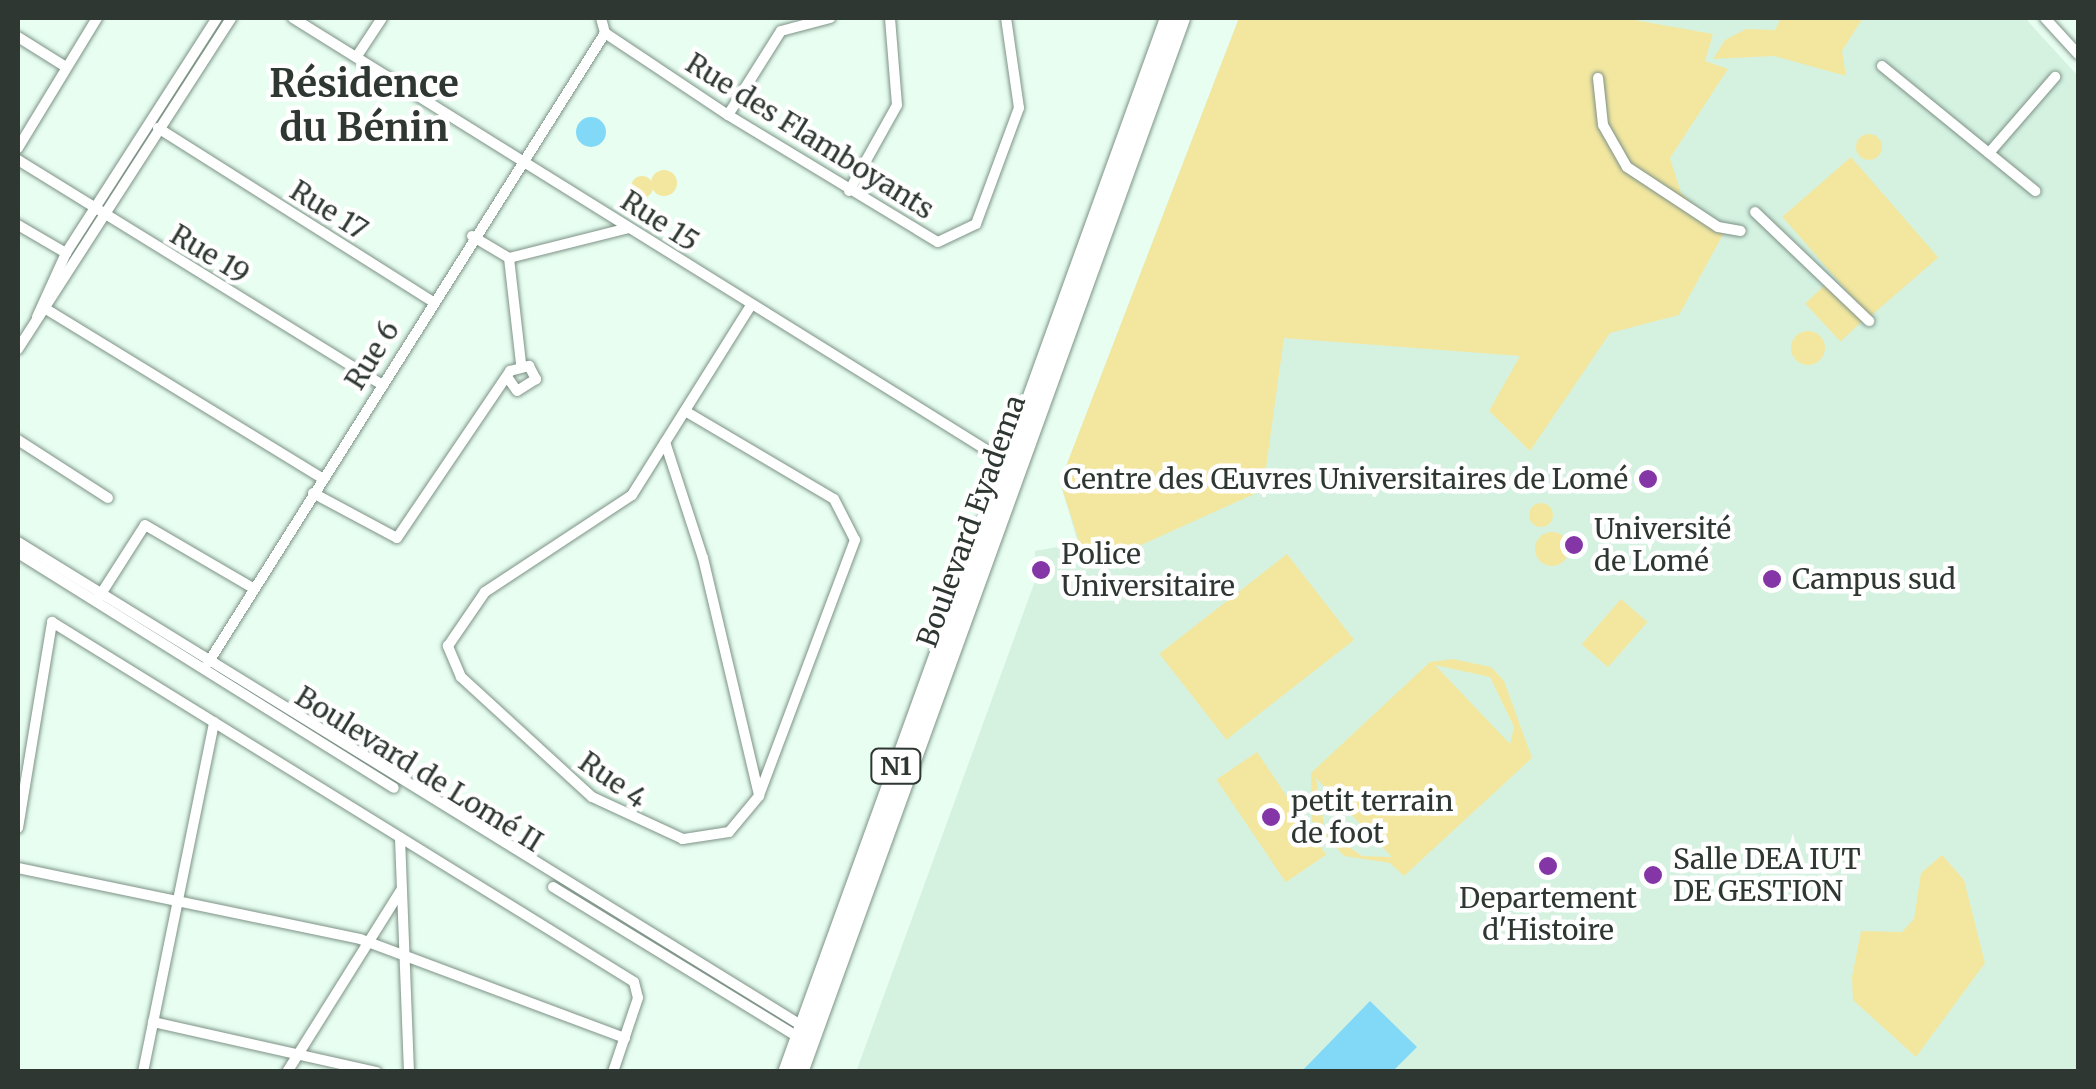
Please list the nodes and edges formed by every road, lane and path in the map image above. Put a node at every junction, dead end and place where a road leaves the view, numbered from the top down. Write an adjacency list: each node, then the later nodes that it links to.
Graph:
1 (96, 18): 18 (street)
2 (216, 18): 22 (street)
3 (232, 18): 23 (street)
4 (293, 18): 16 (street, Rue 15)
5 (382, 18): 16 (street)
6 (600, 18): 13 (street)
7 (830, 18): 21 (street)
8 (890, 18): 28 (street)
9 (1006, 18): 28 (street, Rue des Flamboyants)
10 (1167, 18): 52 (highway, N1)
11 (1182, 18): 52 (highway, Boulevard Eyadema / N1)
12 (2046, 18): 15 (street)
13 (605, 33): 21 (street, Rue des Flamboyants); 26 (street, Rue 6)
14 (18, 37): 18 (street)
15 (2078, 54)
16 (357, 56): 26 (street, Rue 15)
17 (1882, 66): 25 (street)
18 (66, 67): 24 (street)
19 (2055, 76): 25 (street)
20 (1598, 78): 35 (street)
21 (728, 115): 28 (street, Rue des Flamboyants)
22 (152, 123): 23 (street, Rue 17); 30 (street)
23 (162, 131): 32 (street); 39 (street, Rue 17)
24 (18, 148)
25 (1989, 153): 29 (street)
26 (520, 158): 34 (street, Rue 15); 36 (street, Rue 6)
27 (18, 160): 30 (street, Rue 19)
28 (848, 191)
29 (2035, 191)
30 (97, 210): 32 (street, Rue 19); 37 (street)
31 (1755, 212): 44 (street)
32 (108, 218): 42 (street); 48 (street, Rue 19)
33 (18, 225): 37 (street)
34 (628, 228): 38 (street); 41 (street, Rue 15)
35 (1741, 231)
36 (472, 236): 38 (street); 39 (street, Rue 6)
37 (66, 254): 40 (street)
38 (509, 258): 46 (street)
39 (432, 302): 48 (street, Rue 6)
40 (36, 303): 42 (street); 43 (street)
41 (750, 307): 49 (street, Rue 4); 52 (street, Rue 15)
42 (49, 311): 43 (street); 53 (street)
43 (37, 318): 45 (street)
44 (1868, 321)
45 (18, 349)
46 (521, 364): 47 (street); 47 (street)
47 (508, 378): 54 (street)
48 (380, 384): 53 (street, Rue 6)
49 (685, 411): 51 (street, Rue 4); 62 (street, Rue 4)
50 (18, 440): 55 (street)
51 (664, 442): 62 (street); 62 (street, Rue 4)
52 (1010, 466): 71 (highway, Boulevard Eyadema / N1)
53 (322, 478): 54 (street, Rue 6)
54 (312, 493): 58 (street, Rue 6)
55 (108, 498)
56 (18, 542): 59 (street, Boulevard de Lomé II)
57 (18, 554): 59 (street, Boulevard de Lomé II)
58 (251, 587): 59 (street); 60 (street, Rue 6)
59 (98, 598): 60 (street, Boulevard de Lomé II); 71 (street, Boulevard de Lomé II)
60 (208, 664): 71 (street, Boulevard de Lomé II)
61 (214, 722): 63 (street); 64 (street); 67 (street)
62 (759, 796)
63 (18, 828)
64 (400, 838): 66 (street); 72 (street)
65 (18, 868): 67 (street)
66 (402, 888): 68 (street); 69 (street)
67 (181, 895): 68 (street); 70 (street)
68 (368, 942): 69 (street); 73 (street)
69 (405, 955): 72 (street); 77 (street)
70 (153, 1022): 73 (street); 74 (street)
71 (806, 1035): 79 (highway, N1); 80 (highway, Boulevard Eyadema / N1)
72 (625, 1038): 78 (street)
73 (296, 1056): 75 (street); 76 (street)
74 (143, 1072)
75 (287, 1072)
76 (376, 1072)
77 (410, 1072)
78 (613, 1072)
79 (785, 1072)
80 (800, 1072)

